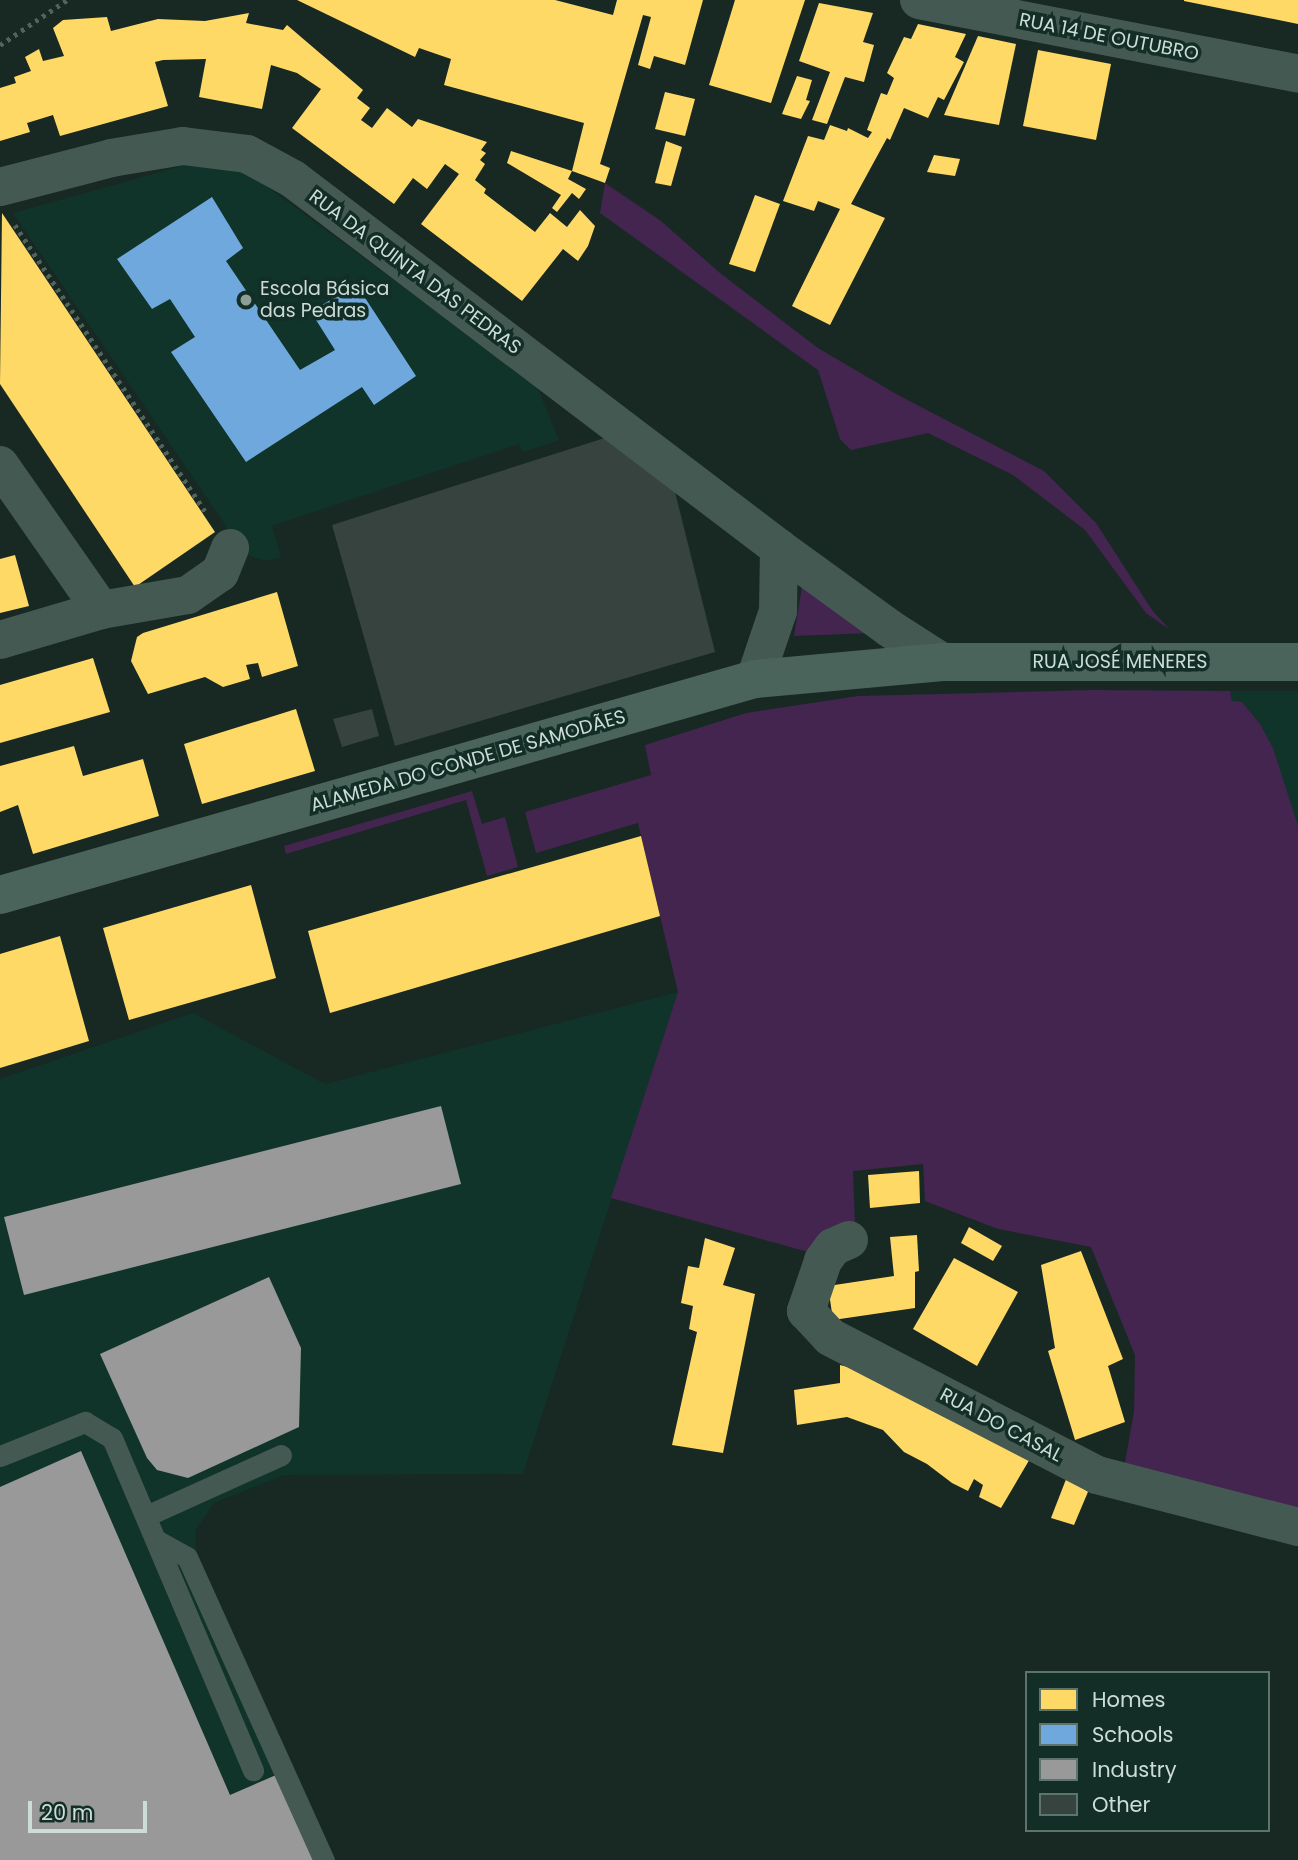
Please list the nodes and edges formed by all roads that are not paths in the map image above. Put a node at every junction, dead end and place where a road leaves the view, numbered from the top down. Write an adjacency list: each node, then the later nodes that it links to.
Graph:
1 (919, 0): 2 (street, RUA 14 DE OUTUBRO)
2 (1034, 11): 3 (street, RUA 14 DE OUTUBRO)
3 (1298, 74)
4 (4, 200): 7 (street, RUA DA QUINTA DAS PEDRAS)
5 (0, 465): 8 (street)
6 (230, 548): 8 (street)
7 (779, 548): 10 (street, RUA DA QUINTA DAS PEDRAS); 12 (street)
8 (101, 610): 9 (street)
9 (0, 640)
10 (942, 662): 11 (street, RUA JOSÉ MENERES); 12 (street, ALAMEDA DO CONDE DE SAMODÃES)
11 (1298, 662)
12 (755, 678): 13 (street, ALAMEDA DO CONDE DE SAMODÃES)
13 (0, 895)
14 (849, 1240): 18 (street, RUA DO CASAL)
15 (281, 1455): 17 (lane)
16 (0, 1456): 17 (lane)
17 (146, 1516): 19 (lane)
18 (1298, 1527)
19 (156, 1540): 20 (lane); 21 (lane)
20 (253, 1770)
21 (324, 1860)

